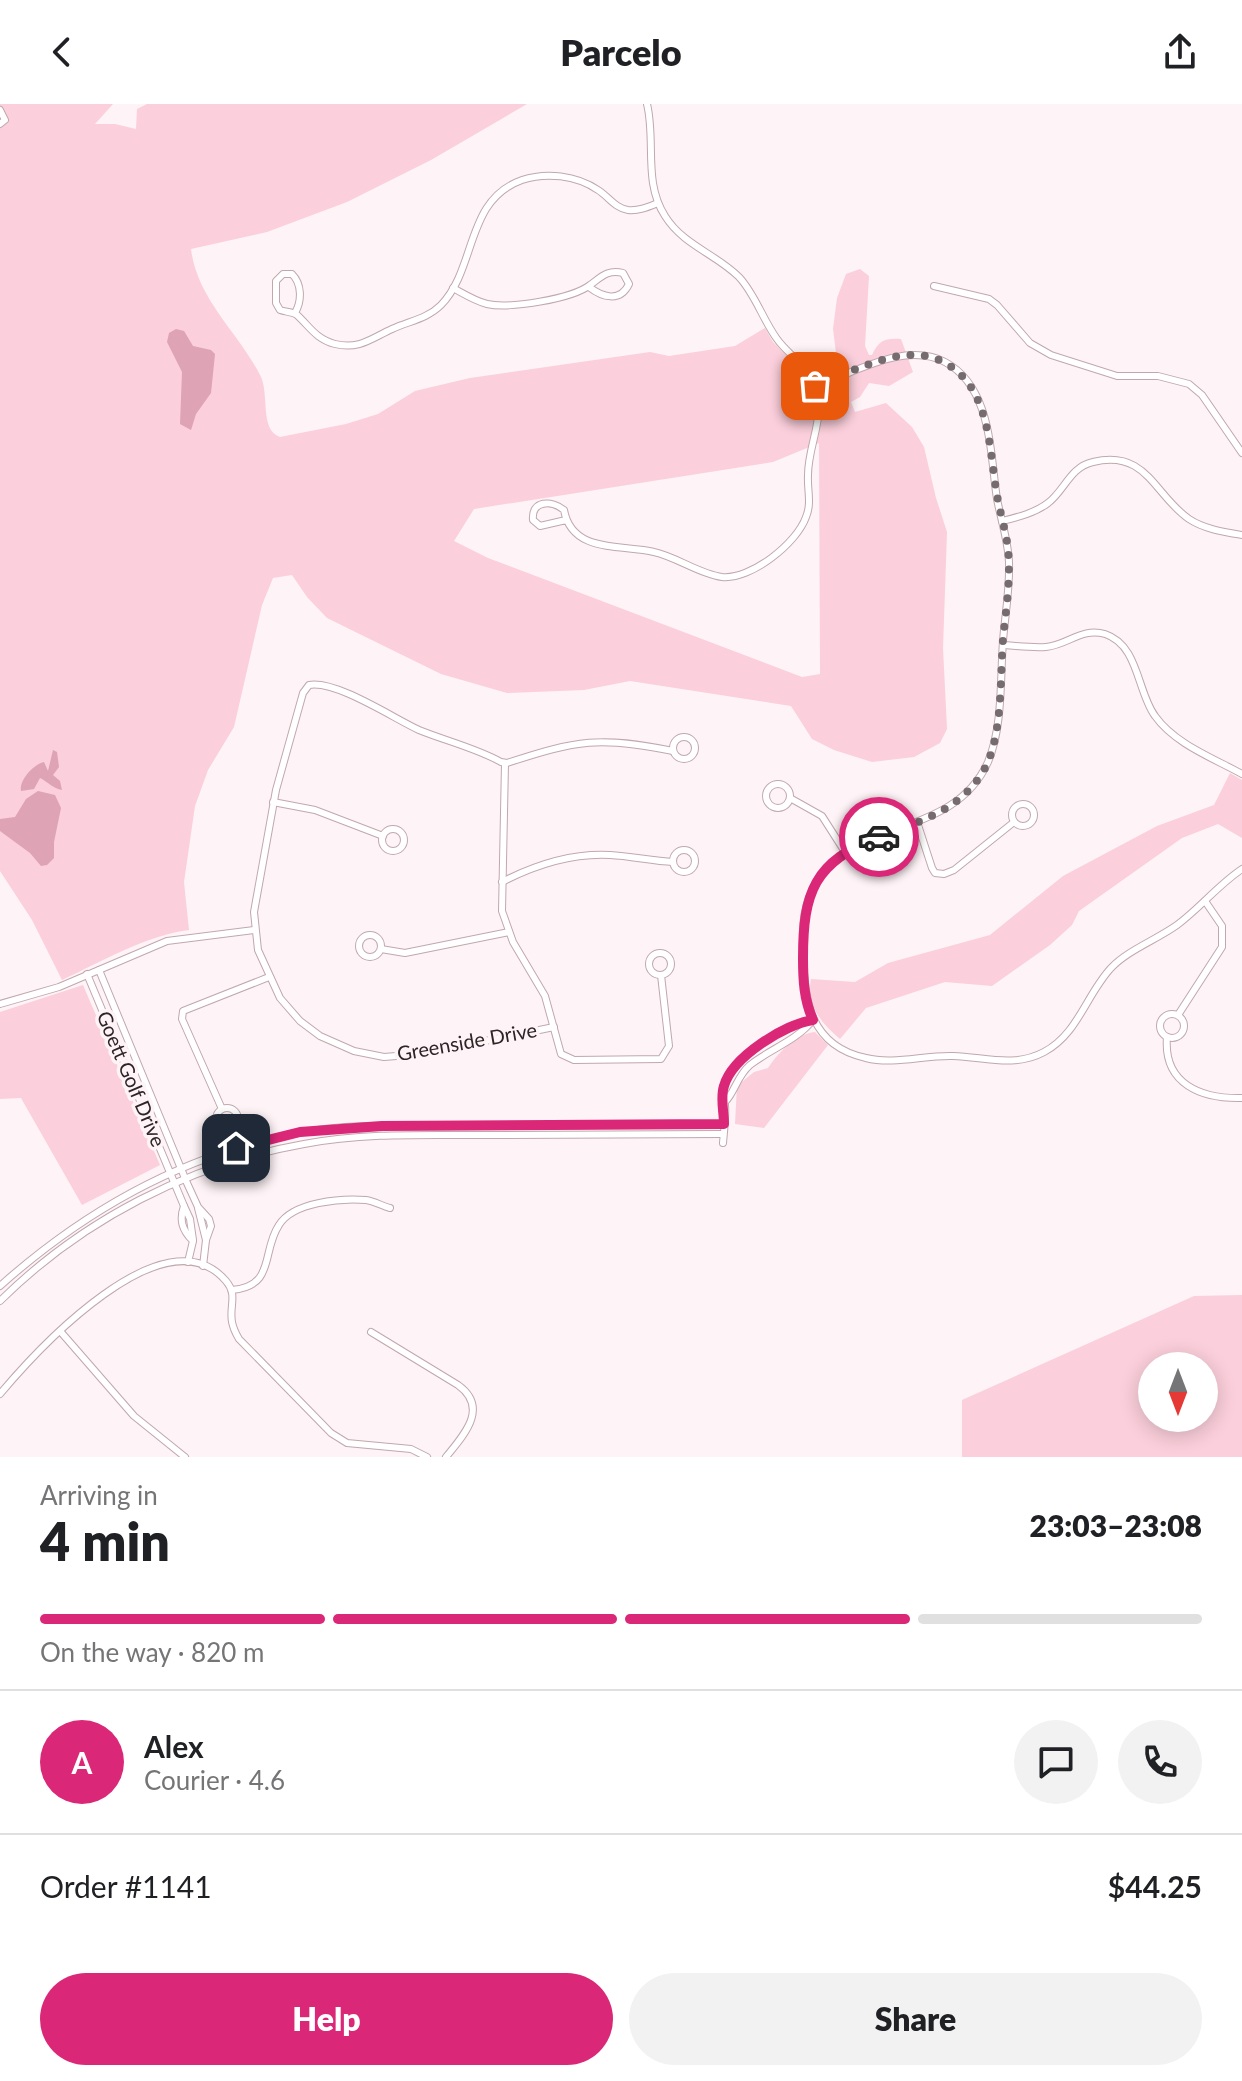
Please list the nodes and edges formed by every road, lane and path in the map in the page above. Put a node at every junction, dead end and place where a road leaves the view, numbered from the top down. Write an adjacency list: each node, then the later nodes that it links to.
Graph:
1 (647, 104): 4 (street)
2 (0, 110): 3 (street)
3 (0, 124)
4 (658, 203): 7 (street); 9 (street)
5 (934, 286): 10 (street)
6 (589, 287): 6 (street); 7 (street)
7 (453, 288): 8 (street)
8 (295, 313): 8 (street)
9 (815, 386): 11 (street); 12 (street)
10 (1242, 453)
11 (566, 520): 11 (street)
12 (1002, 521): 13 (street); 14 (street)
13 (1242, 535)
14 (1003, 645): 17 (street); 20 (street)
15 (673, 751): 16 (street)
16 (505, 763): 19 (street); 26 (street)
17 (1242, 774)
18 (790, 798): 18 (street); 23 (street)
19 (273, 802): 22 (street); 28 (street)
20 (917, 822): 21 (street); 23 (street)
21 (1014, 822)
22 (383, 836)
23 (845, 852): 37 (street)
24 (673, 862): 26 (street)
25 (1242, 869): 27 (street)
26 (502, 882): 29 (street)
27 (1205, 901): 36 (street); 37 (street)
28 (254, 930): 31 (street); 34 (street, Greenside Drive)
29 (509, 932): 30 (street); 38 (street)
30 (381, 949)
31 (99, 970): 32 (street); 45 (street, Goett Golf Drive)
32 (87, 974): 35 (street); 46 (street, Goett Golf Drive)
33 (661, 975): 38 (street)
34 (269, 977): 38 (street, Greenside Drive); 41 (street)
35 (0, 1004)
36 (1178, 1015): 39 (street); 39 (street)
37 (813, 1020): 42 (street)
38 (554, 1027)
39 (1167, 1037): 40 (street)
40 (1242, 1098)
41 (222, 1109)
42 (724, 1124): 43 (street); 45 (street)
43 (723, 1134): 44 (street); 47 (street)
44 (723, 1143)
45 (181, 1168): 46 (street); 47 (street, Goett Golf Drive)
46 (171, 1172): 48 (street, Goett Golf Drive); 52 (street)
47 (185, 1178): 48 (street); 51 (street, Goett Golf Drive)
48 (175, 1183): 50 (street, Goett Golf Drive); 54 (street)
49 (390, 1208): 53 (street)
50 (188, 1262): 51 (street); 55 (street)
51 (203, 1266): 53 (street)
52 (0, 1286)
53 (232, 1290): 59 (street)
54 (0, 1301)
55 (60, 1331): 57 (street); 58 (street)
56 (371, 1332): 60 (street)
57 (0, 1394)
58 (185, 1457)
59 (427, 1457)
60 (446, 1457)

